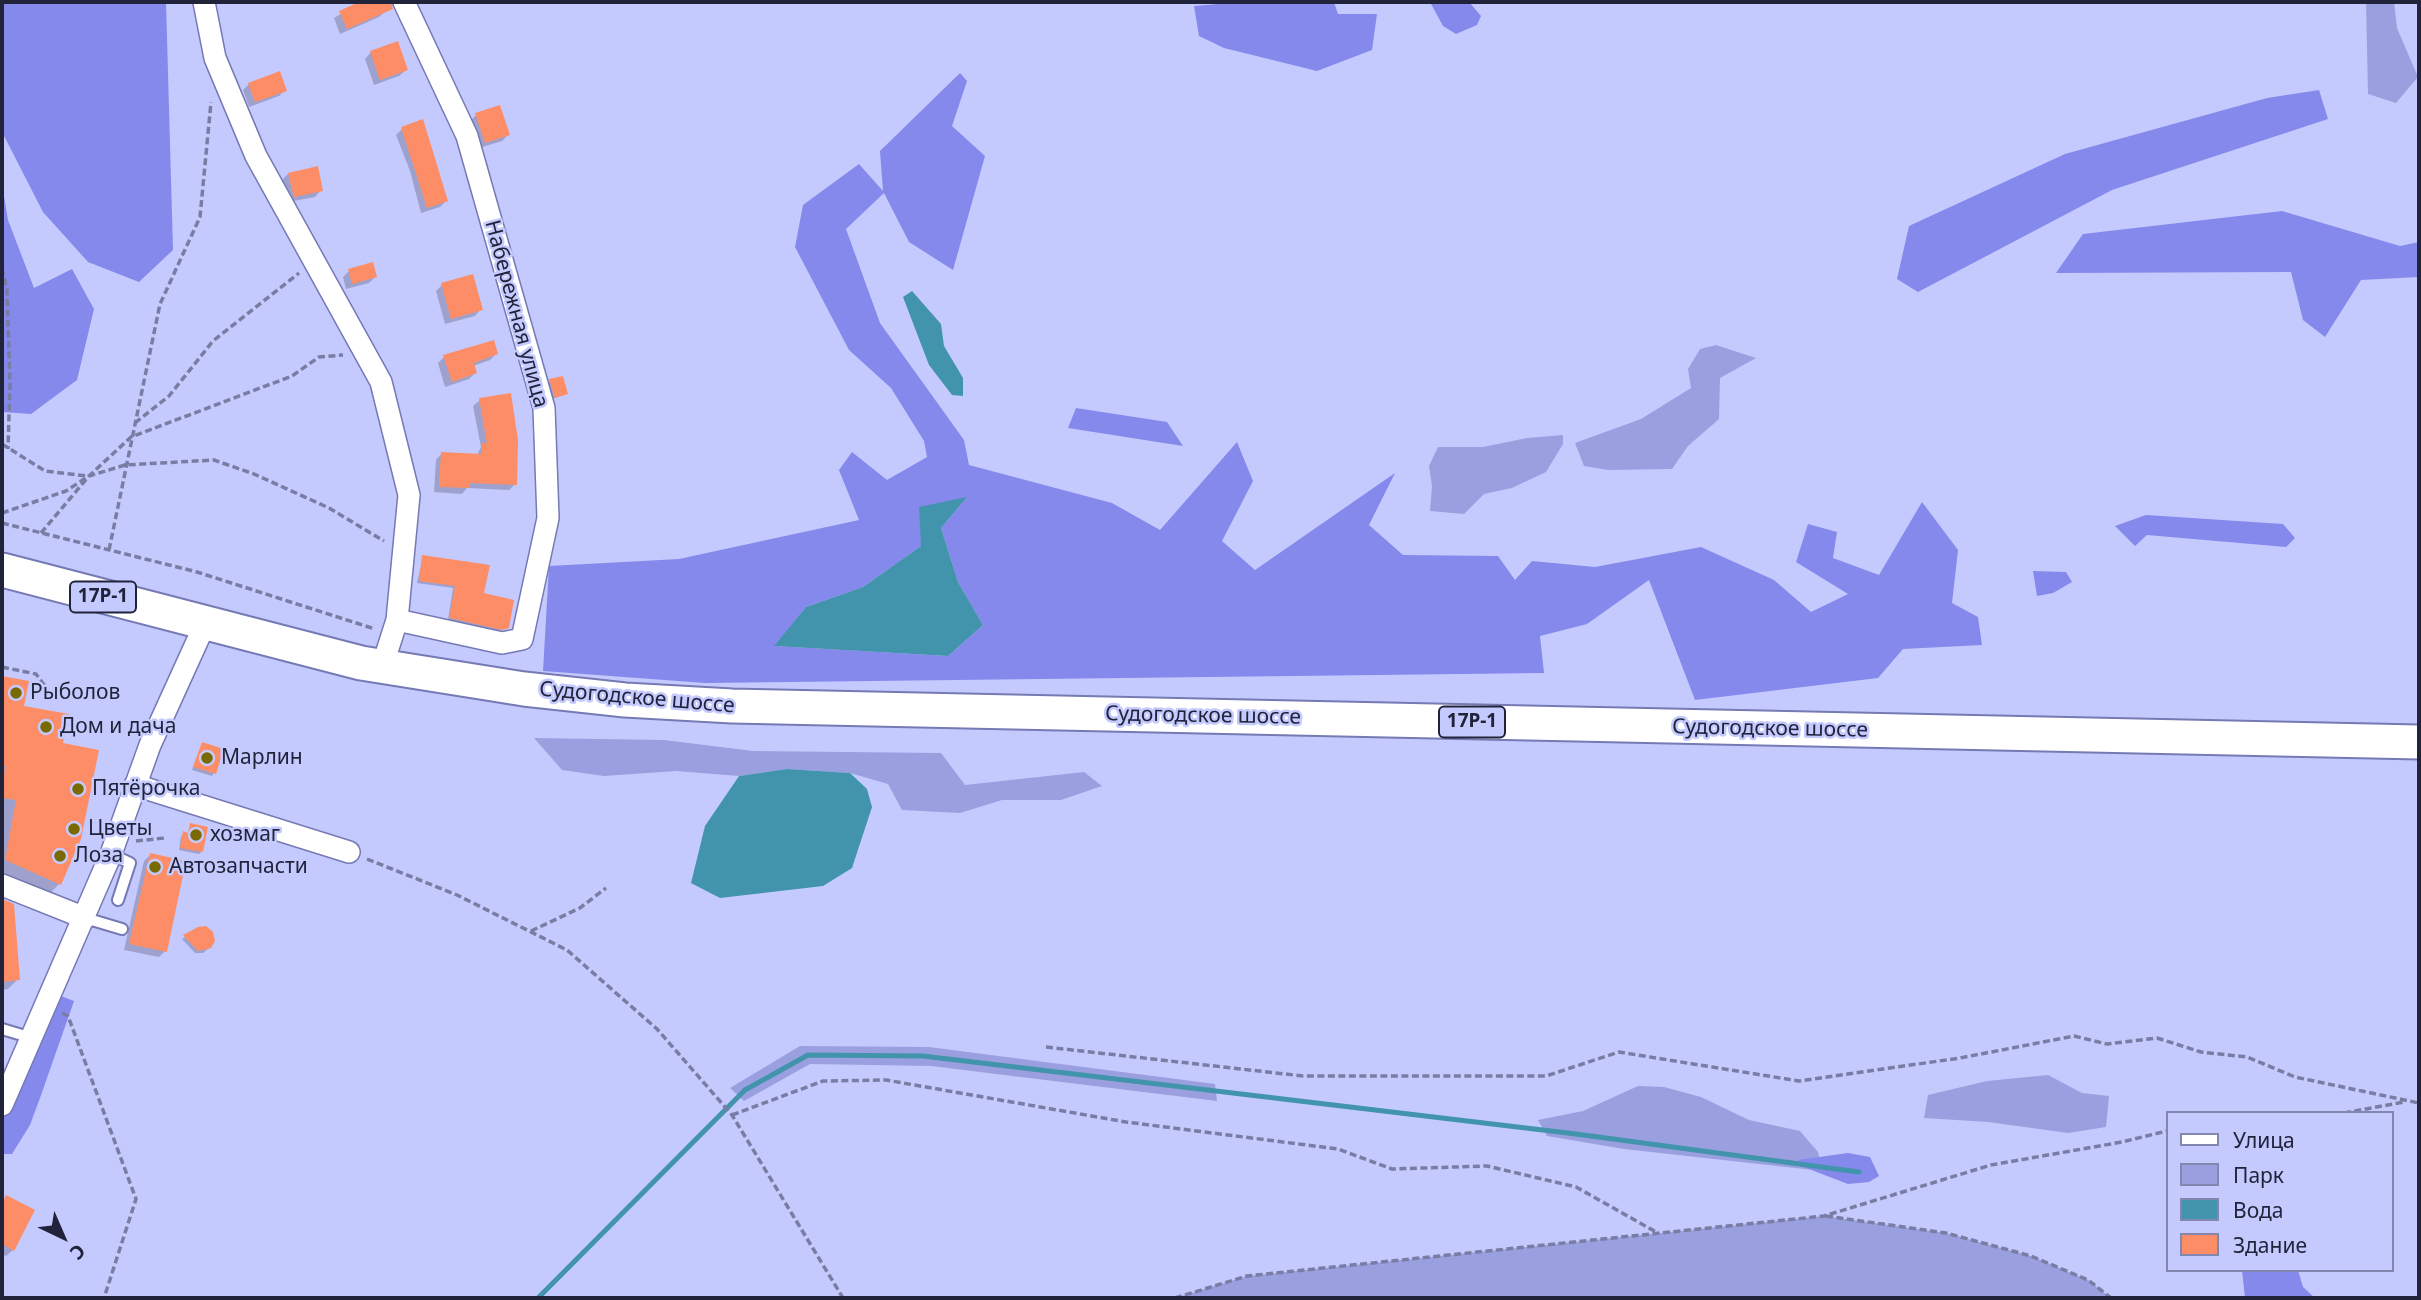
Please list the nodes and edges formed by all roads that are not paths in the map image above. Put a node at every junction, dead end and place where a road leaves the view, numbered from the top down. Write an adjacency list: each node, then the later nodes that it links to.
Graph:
1 (204, 2): 5 (street)
2 (404, 2): 5 (street, Набережная улица)
3 (2, 570): 4 (main road, Судогодское шоссе / 17Р-1)
4 (205, 625): 6 (main road, Судогодское шоссе / 17Р-1); 8 (street)
5 (395, 627): 6 (street)
6 (382, 667): 7 (main road, Судогодское шоссе / 17Р-1)
7 (2419, 742)
8 (135, 785): 9 (street); 10 (street)
9 (349, 852)
10 (111, 854): 12 (lane); 13 (street)
11 (2, 885): 13 (street)
12 (118, 900)
13 (85, 918): 14 (lane); 16 (street)
14 (122, 929)
15 (2, 1029): 16 (lane)
16 (32, 1038): 17 (street)
17 (2, 1105)

